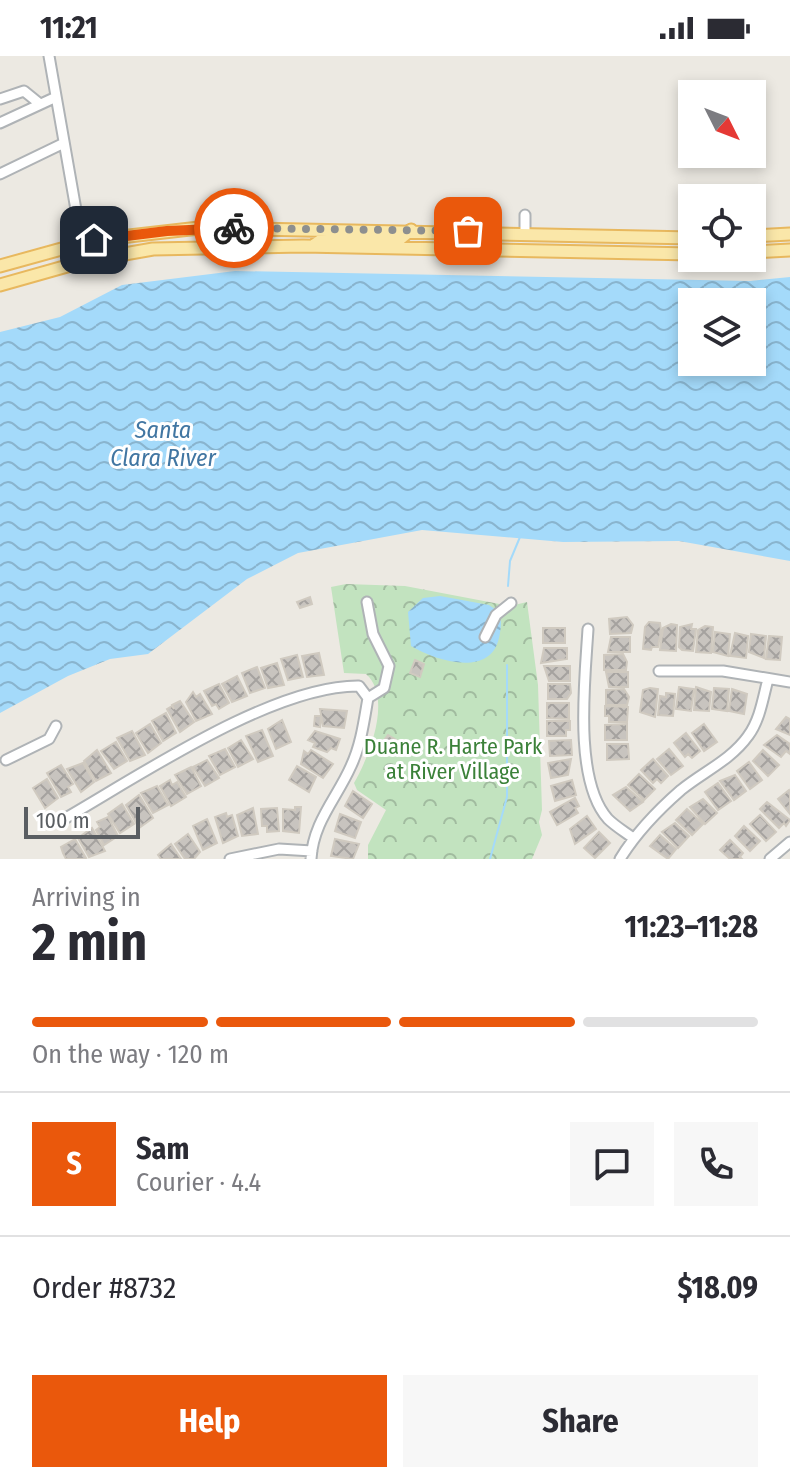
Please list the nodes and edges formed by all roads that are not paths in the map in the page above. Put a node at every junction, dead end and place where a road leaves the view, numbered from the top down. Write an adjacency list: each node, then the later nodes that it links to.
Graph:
1 (49, 56): 2 (street)
2 (54, 98): 4 (street); 6 (street)
3 (0, 99): 4 (street)
4 (40, 104): 5 (street)
5 (0, 123)
6 (62, 144): 7 (street); 14 (street)
7 (0, 174)
8 (525, 215): 10 (street)
9 (411, 230): 10 (main road); 14 (main road); 15 (main road)
10 (525, 233): 13 (main road)
11 (788, 234): 12 (main road); 16 (main road)
12 (766, 235)
13 (678, 238)
14 (80, 243): 19 (street); 20 (main road)
15 (313, 246): 18 (main road); 19 (main road)
16 (788, 250): 17 (main road)
17 (766, 251)
18 (678, 254)
19 (85, 261): 21 (main road)
20 (0, 266)
21 (0, 285)
22 (367, 602): 29 (street)
23 (511, 603): 25 (street)
24 (588, 629): 33 (street)
25 (485, 637)
26 (659, 671): 27 (street)
27 (768, 679): 28 (street); 33 (street)
28 (790, 682)
29 (368, 698): 32 (street); 35 (street)
30 (56, 726): 31 (street)
31 (6, 760)
32 (64, 819)
33 (633, 838): 37 (street)
34 (790, 842): 38 (street)
35 (311, 855): 36 (street)
36 (230, 859)
37 (620, 859)
38 (770, 859)

